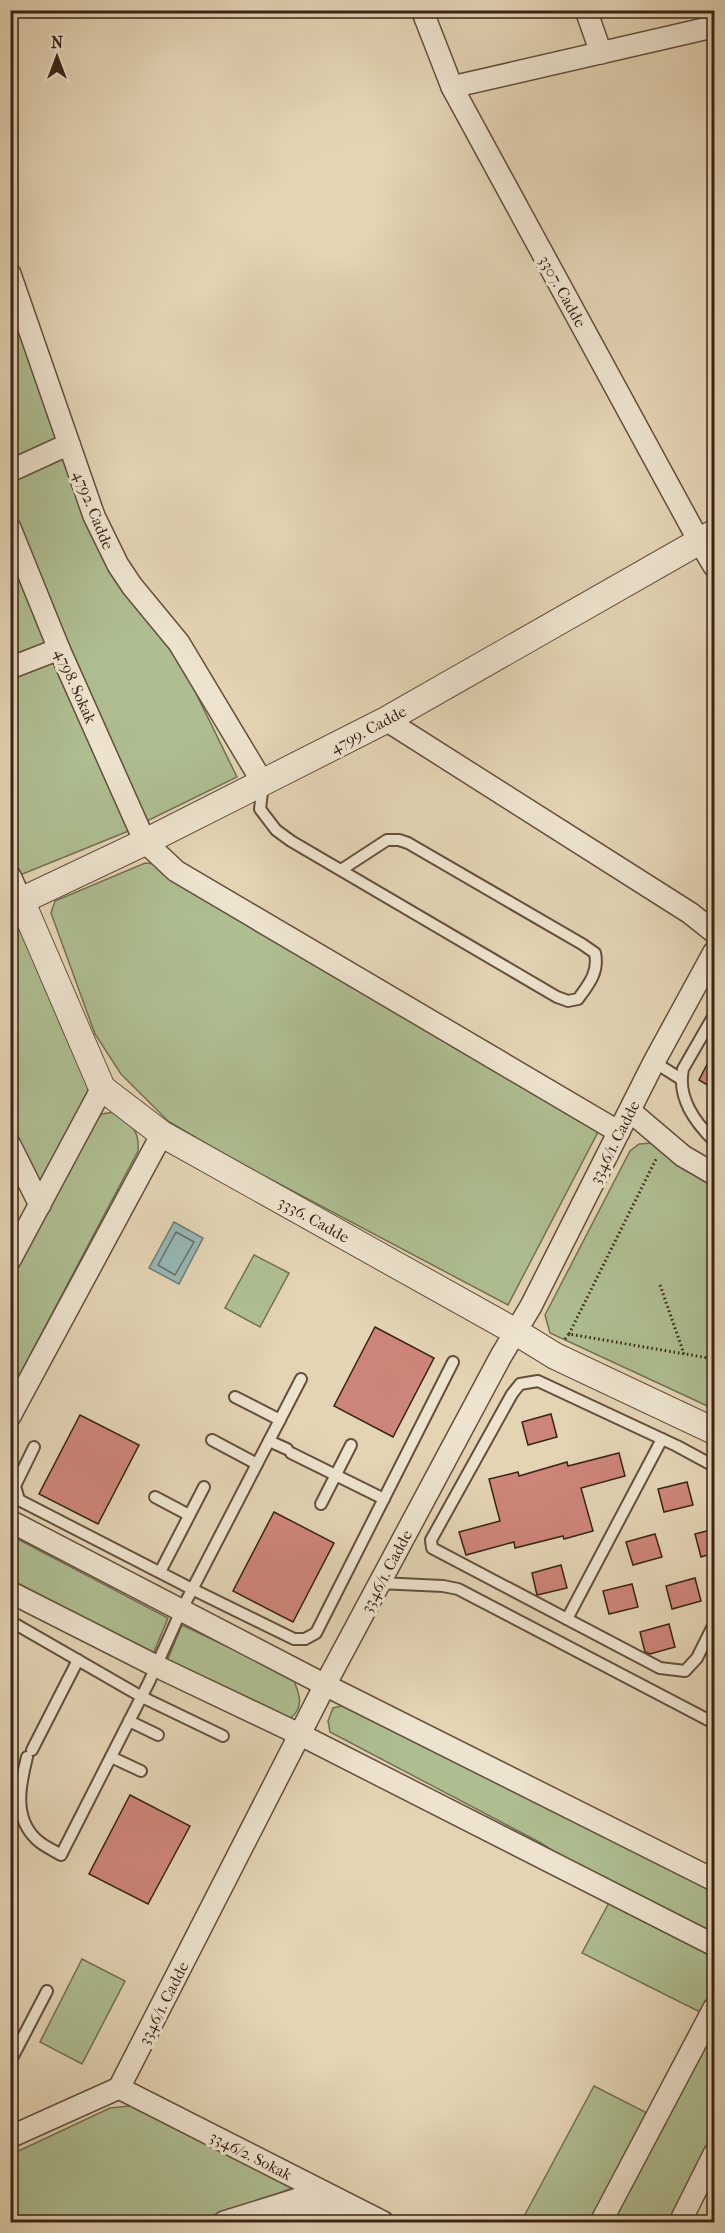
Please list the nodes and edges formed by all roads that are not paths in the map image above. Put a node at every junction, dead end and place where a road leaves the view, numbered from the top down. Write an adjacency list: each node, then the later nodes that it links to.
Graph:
1 (422, 10): 5 (street, 3307. Cadde)
2 (586, 10): 4 (street)
3 (714, 29): 4 (street)
4 (601, 53): 5 (street)
5 (452, 87): 10 (street, 3307. Cadde)
6 (11, 275): 7 (street, 4792. Cadde)
7 (69, 444): 8 (street); 15 (street, 4792. Cadde)
8 (11, 471)
9 (10, 528): 12 (street, 4798. Sokak)
10 (707, 537): 11 (street, 3307. Cadde); 14 (street, 4799. Cadde)
11 (714, 566)
12 (59, 649): 13 (street); 16 (street, 4798. Sokak)
13 (10, 668)
14 (386, 720): 15 (street, 4799. Cadde); 20 (street)
15 (263, 783): 16 (street, 4799. Cadde); 17 (lane)
16 (145, 842): 19 (street, 4799. Cadde); 27 (street)
17 (341, 870): 17 (lane)
18 (10, 876): 19 (street)
19 (16, 903): 25 (street, 3336. Cadde)
20 (714, 932)
21 (714, 952): 23 (street, 3346/1. Cadde)
22 (714, 1015): 24 (lane)
23 (654, 1062): 24 (lane); 26 (street, 3346/1. Cadde)
24 (681, 1079): 29 (lane)
25 (102, 1088): 28 (street, 3336. Cadde); 32 (street)
26 (630, 1111): 27 (street, 3346/1. Cadde); 31 (street)
27 (619, 1132): 34 (street, 3346/1. Cadde)
28 (162, 1134): 34 (street, 3336. Cadde); 38 (street)
29 (714, 1141)
30 (10, 1144): 32 (street)
31 (714, 1174)
32 (40, 1205): 33 (street)
33 (10, 1260)
34 (516, 1332): 40 (street, 3336. Cadde); 56 (street, 3346/1. Cadde)
35 (453, 1362): 51 (lane)
36 (301, 1379): 39 (lane)
37 (234, 1397): 39 (lane)
38 (10, 1416)
39 (280, 1420): 43 (lane)
40 (714, 1431)
41 (662, 1438): 47 (lane); 60 (lane); 60 (lane)
42 (212, 1440): 46 (lane)
43 (269, 1441): 46 (lane); 48 (lane)
44 (351, 1445): 48 (lane)
45 (34, 1447): 55 (lane)
46 (257, 1464): 57 (lane)
47 (714, 1466)
48 (336, 1475): 51 (lane); 52 (lane)
49 (204, 1487): 53 (lane)
50 (154, 1497): 53 (lane)
51 (384, 1499): 57 (lane)
52 (321, 1504)
53 (189, 1515): 55 (lane)
54 (10, 1521): 59 (street)
55 (160, 1572): 57 (lane)
56 (379, 1583): 65 (street, 3346/1. Cadde); 68 (lane)
57 (192, 1589): 59 (lane)
58 (10, 1592): 64 (street)
59 (181, 1611): 64 (lane); 65 (street)
60 (567, 1619): 62 (lane)
61 (10, 1621): 63 (lane)
62 (714, 1624)
63 (78, 1660): 66 (lane); 72 (lane)
64 (156, 1666): 66 (lane); 70 (street)
65 (325, 1685): 70 (street, 3346/1. Cadde); 74 (street)
66 (142, 1697): 67 (lane); 71 (lane)
67 (129, 1721): 69 (lane); 72 (lane)
68 (714, 1723)
69 (158, 1735)
70 (301, 1735): 75 (street); 79 (street, 3346/1. Cadde)
71 (223, 1736)
72 (111, 1757): 73 (lane)
73 (141, 1771)
74 (714, 1880)
75 (714, 1945)
76 (47, 1991): 78 (lane)
77 (714, 2008): 88 (street)
78 (10, 2062)
79 (119, 2088): 80 (street); 87 (street, 3346/2. Sokak)
80 (10, 2136)
81 (714, 2154): 89 (street)
82 (298, 2199): 83 (street); 85 (street); 86 (street)
83 (244, 2219): 84 (street)
84 (224, 2223)
85 (294, 2223)
86 (340, 2223)
87 (383, 2223)
88 (600, 2223)
89 (680, 2223)

